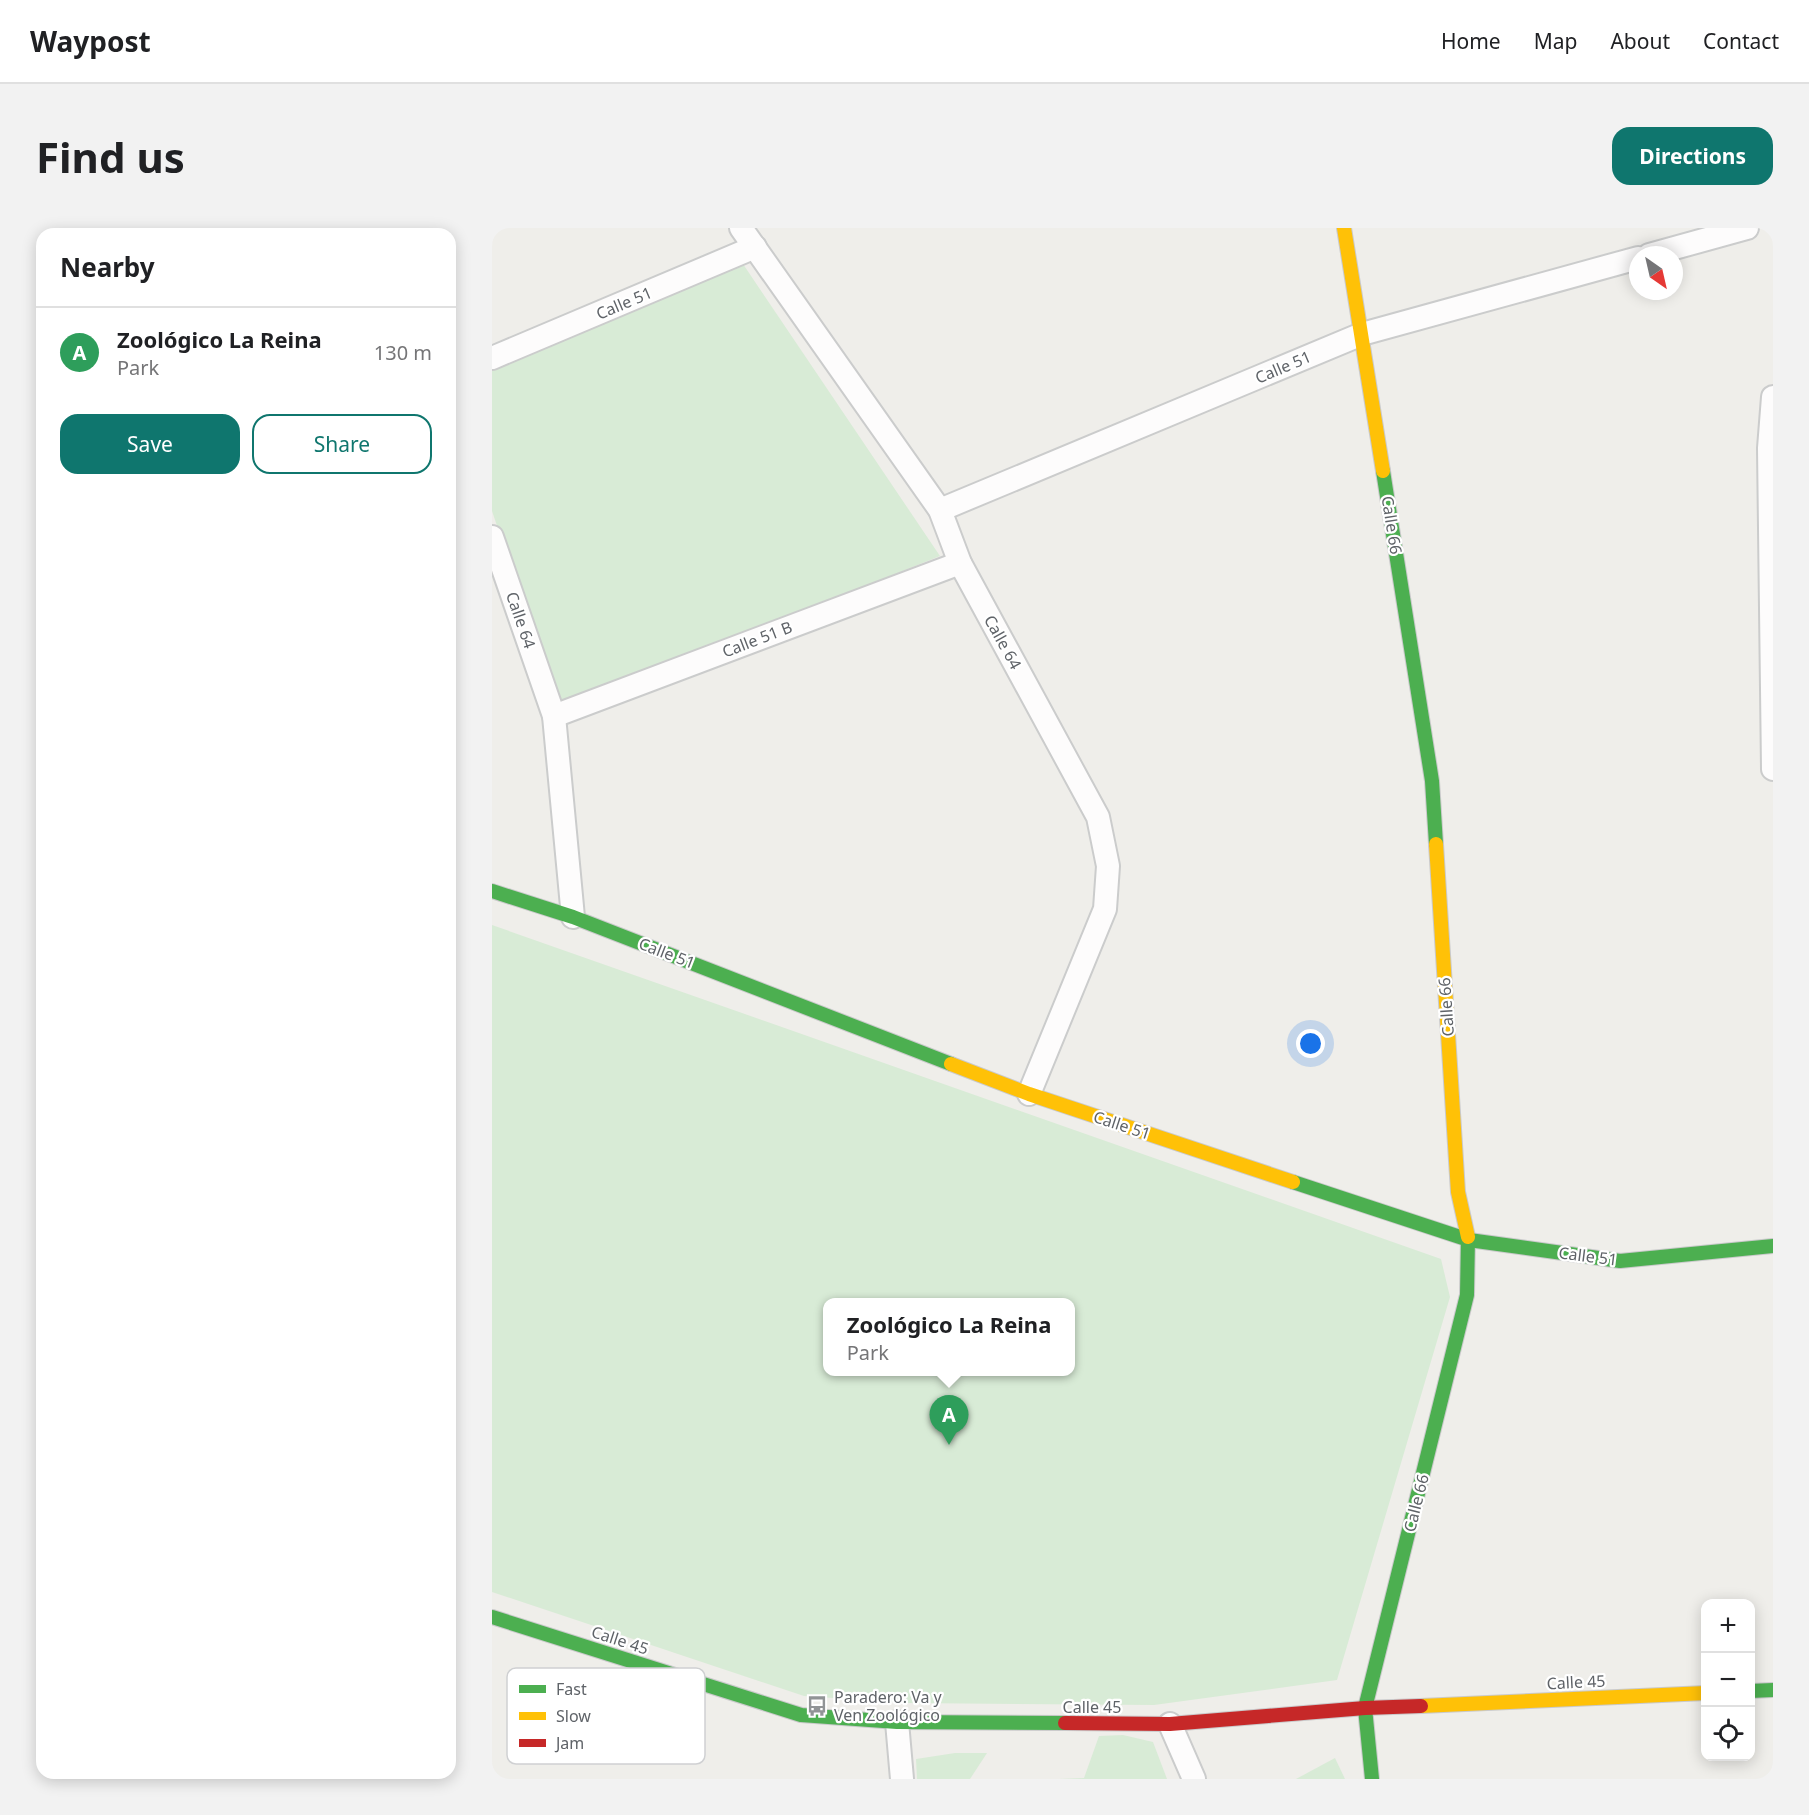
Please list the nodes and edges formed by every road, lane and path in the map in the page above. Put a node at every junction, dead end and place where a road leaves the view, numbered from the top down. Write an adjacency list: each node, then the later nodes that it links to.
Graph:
1 (741, 228): 5 (street, Calle 64)
2 (1344, 228): 7 (street, Calle 66)
3 (1747, 228): 4 (street)
4 (1682, 246)
5 (755, 247): 8 (street, Calle 51); 10 (street, Calle 64)
6 (1629, 260): 7 (street, Calle 51)
7 (1362, 334): 10 (street, Calle 51); 18 (street, Calle 66)
8 (492, 358)
9 (1773, 397): 14 (street)
10 (940, 510): 12 (street, Calle 64)
11 (492, 539): 13 (street, Calle 64)
12 (960, 563): 13 (street, Calle 51 B); 17 (street, Calle 64)
13 (554, 716): 16 (street, Calle 64)
14 (1773, 769)
15 (492, 891): 16 (street, Calle 51)
16 (573, 917): 17 (street, Calle 51)
17 (1029, 1094): 18 (street, Calle 51)
18 (1469, 1240): 19 (street, Calle 51); 26 (street, Calle 66)
19 (1773, 1246)
20 (492, 1617): 21 (street, Calle 45)
21 (653, 1668)
22 (705, 1685): 27 (street, Calle 45)
23 (1773, 1690): 24 (street)
24 (1755, 1691)
25 (1701, 1693): 26 (street, Calle 45)
26 (1365, 1708): 28 (street, Calle 45); 31 (street, Calle 66)
27 (897, 1722): 28 (street, Calle 45); 29 (street)
28 (1170, 1724): 30 (street)
29 (902, 1779)
30 (1194, 1779)
31 (1372, 1779)

